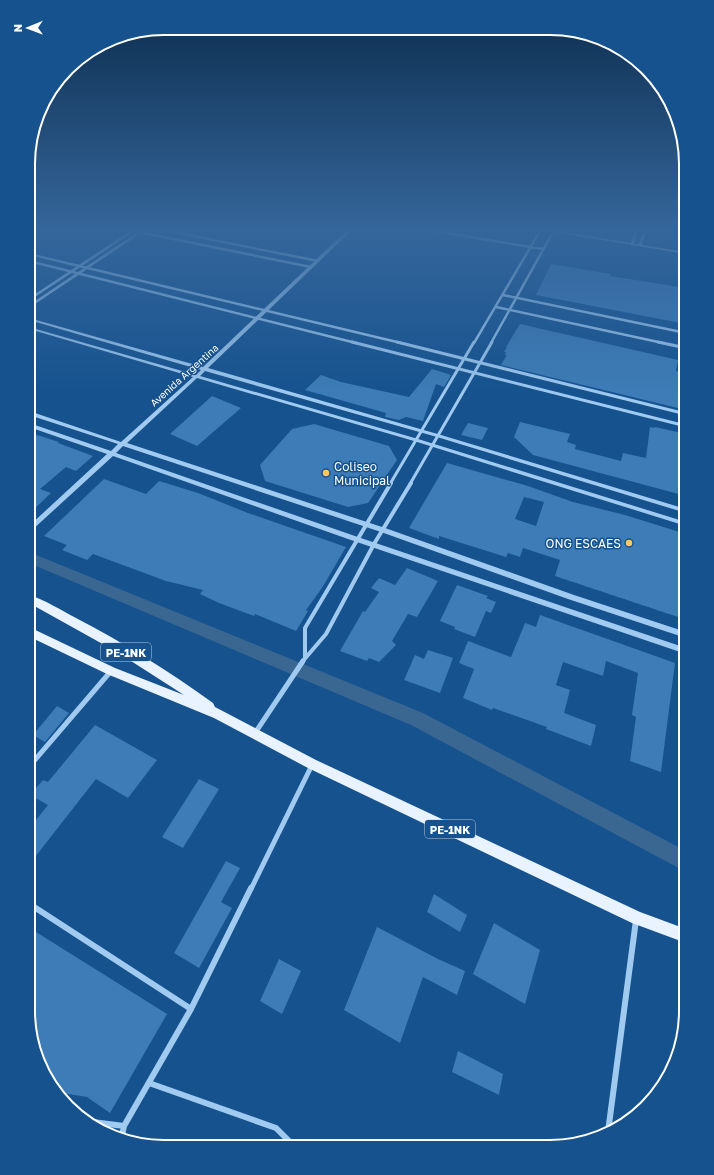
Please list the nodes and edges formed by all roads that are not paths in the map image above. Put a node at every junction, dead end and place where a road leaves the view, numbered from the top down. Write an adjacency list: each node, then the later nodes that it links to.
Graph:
1 (50, 286): 9 (street)
2 (61, 286): 11 (street)
3 (131, 286): 15 (street)
4 (161, 286): 14 (street)
5 (292, 286): 14 (street, Avenida Argentina)
6 (508, 286): 8 (street)
7 (524, 286): 10 (street)
8 (503, 295): 10 (street); 12 (street)
9 (35, 296)
10 (517, 298): 13 (street); 18 (street)
11 (35, 303)
12 (496, 307): 13 (street); 20 (street)
13 (511, 310): 19 (street); 21 (street)
14 (266, 311): 15 (street, Avenida Argentina); 20 (street)
15 (259, 318): 22 (street); 23 (street, Avenida Argentina)
16 (35, 321): 23 (street)
17 (35, 330): 25 (street)
18 (679, 332)
19 (679, 346)
20 (464, 358): 21 (street); 22 (street)
21 (480, 362): 24 (street); 26 (street)
22 (458, 368): 24 (street); 30 (street)
23 (204, 370): 25 (street, Avenida Argentina); 30 (street)
24 (474, 372): 28 (street); 31 (street)
25 (197, 376): 32 (street); 33 (street, Avenida Argentina)
26 (679, 412)
27 (35, 414): 33 (street)
28 (679, 424)
29 (35, 427): 35 (street)
30 (421, 431): 31 (street); 32 (street)
31 (439, 436): 34 (street); 36 (street)
32 (416, 440): 34 (street); 39 (street)
33 (122, 444): 35 (street, Avenida Argentina); 39 (street)
34 (433, 445): 37 (street); 40 (street)
35 (111, 453): 38 (street, Avenida Argentina); 41 (street)
36 (679, 509)
37 (679, 522)
38 (35, 524)
39 (366, 525): 40 (street); 41 (street)
40 (383, 530): 42 (street); 44 (street)
41 (358, 539): 42 (street); 47 (street)
42 (374, 544): 46 (street); 47 (street)
43 (35, 602): 49 (main road, PE-1NK)
44 (679, 633)
45 (35, 634): 48 (main road, PE-1NK)
46 (679, 649)
47 (305, 658): 50 (street)
48 (111, 671): 49 (main road, PE-1NK); 51 (street)
49 (218, 714): 50 (main road, PE-1NK)
50 (255, 733): 52 (main road, PE-1NK)
51 (35, 760)
52 (312, 764): 54 (main road, PE-1NK); 56 (street)
53 (35, 908): 56 (street)
54 (637, 918): 55 (main road, PE-1NK); 60 (street)
55 (679, 933)
56 (191, 1009): 57 (street)
57 (149, 1083): 59 (street); 62 (street)
58 (99, 1123): 59 (street)
59 (124, 1126): 61 (street)
60 (609, 1126)
61 (123, 1133)
62 (288, 1140)

